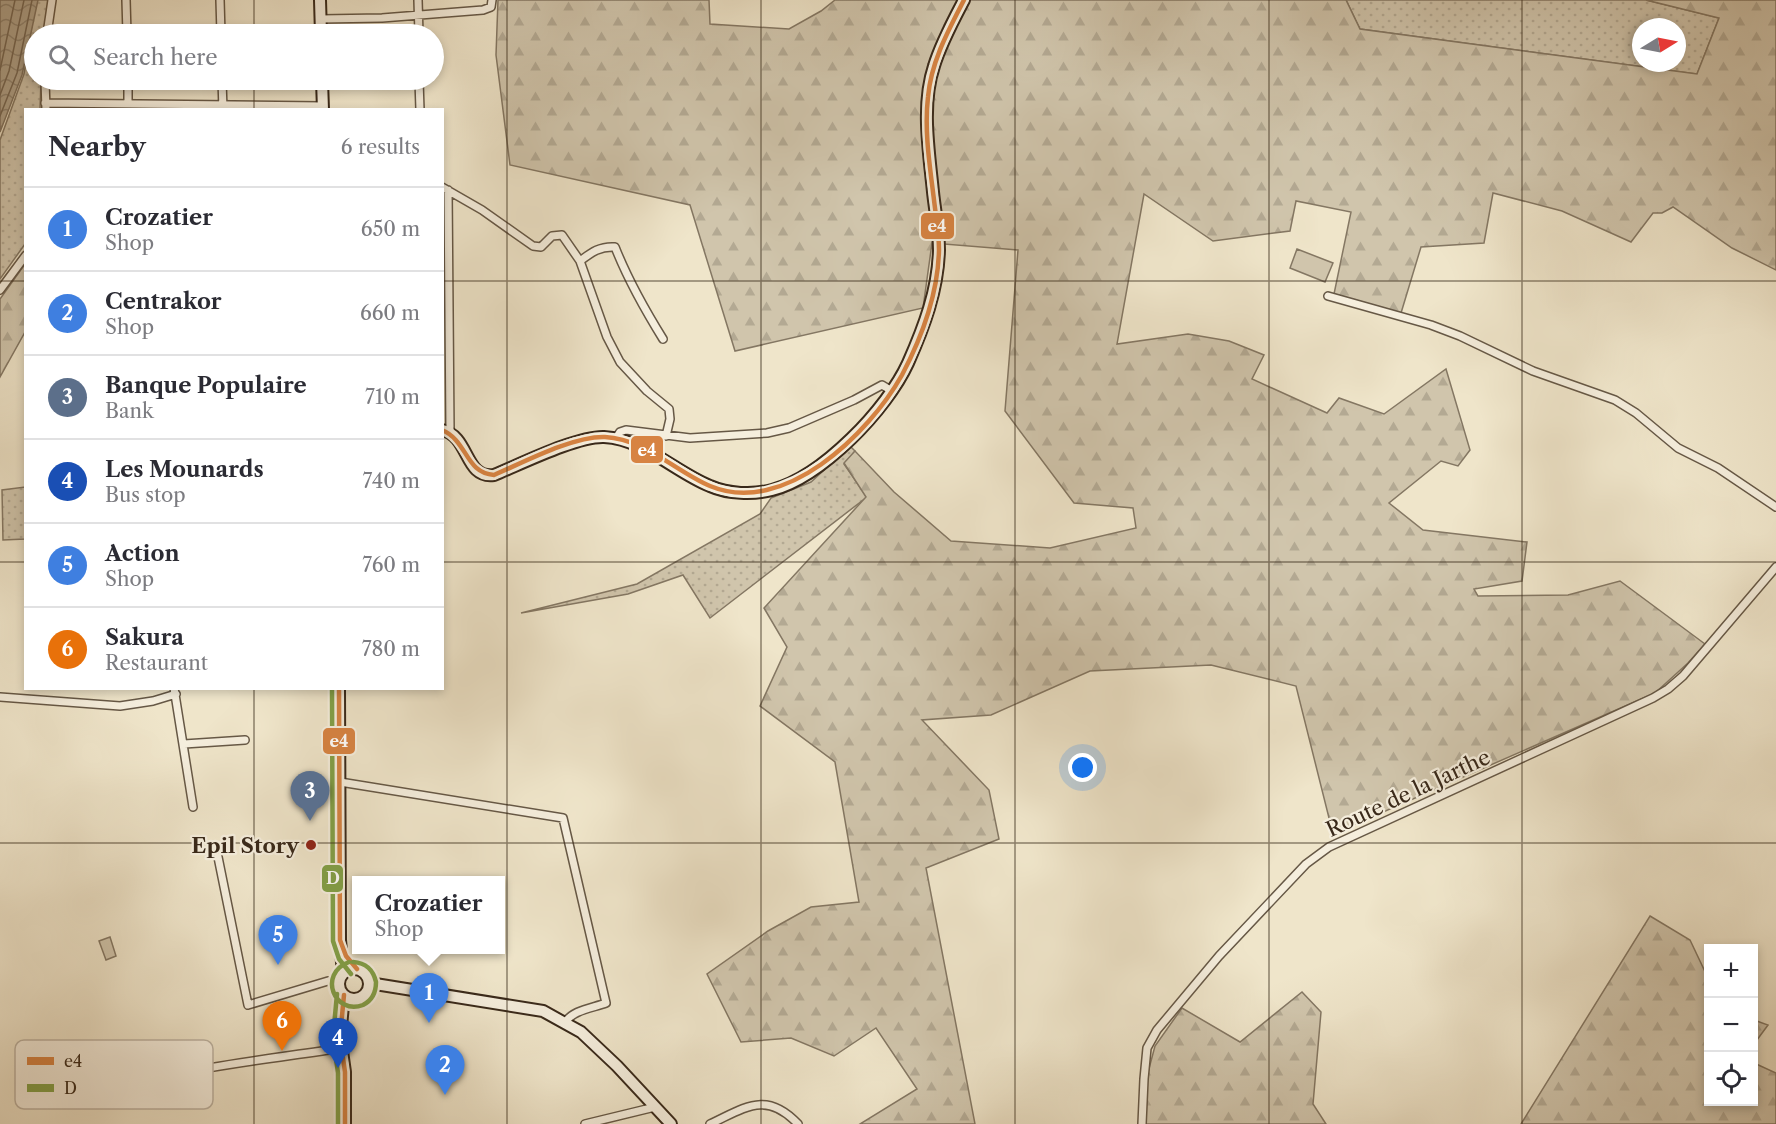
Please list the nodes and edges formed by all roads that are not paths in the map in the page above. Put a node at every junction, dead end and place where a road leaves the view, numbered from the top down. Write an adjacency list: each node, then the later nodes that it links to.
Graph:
1 (52, 0): 10 (street)
2 (126, 0): 11 (street)
3 (220, 0): 12 (street)
4 (320, 0): 9 (street)
5 (418, 0): 8 (street)
6 (964, 0): 31 (street)
7 (491, 3): 8 (street)
8 (418, 16): 9 (street); 14 (street)
9 (321, 19): 13 (street)
10 (48, 24)
11 (127, 24)
12 (221, 24)
13 (321, 24)
14 (418, 24)
15 (45, 90): 20 (street)
16 (128, 90): 21 (street)
17 (222, 90): 22 (street)
18 (322, 90): 23 (street)
19 (419, 90): 24 (street)
20 (45, 106): 21 (street)
21 (128, 107): 22 (street)
22 (223, 107): 23 (street)
23 (323, 108)
24 (420, 108)
25 (445, 189): 27 (street); 32 (street)
26 (24, 258): 28 (street)
27 (580, 261): 30 (street); 33 (street)
28 (0, 290)
29 (1328, 296): 35 (street)
30 (663, 339)
31 (892, 391): 33 (street); 34 (street)
32 (446, 430): 34 (street)
33 (666, 436): 34 (street)
34 (616, 438)
35 (1776, 507)
36 (1776, 567): 61 (street, Route de la Jarthe)
37 (176, 690): 39 (street); 41 (street)
38 (339, 690): 42 (street)
39 (0, 697)
40 (245, 740): 41 (street)
41 (183, 744): 43 (street)
42 (340, 782): 45 (street); 51 (street)
43 (193, 807)
44 (218, 857): 47 (street)
45 (340, 940): 46 (street); 47 (street)
46 (357, 969): 47 (street); 48 (street)
47 (341, 977): 49 (street)
48 (369, 982): 50 (street); 51 (street)
49 (344, 995): 50 (street); 52 (street)
50 (356, 999): 54 (street)
51 (565, 1023): 55 (street)
52 (342, 1048): 53 (street); 54 (street)
53 (213, 1068)
54 (345, 1072): 56 (street)
55 (655, 1107): 57 (street); 58 (street)
56 (345, 1124)
57 (585, 1124)
58 (671, 1124)
59 (710, 1124): 60 (street)
60 (798, 1124)
61 (1142, 1124)

